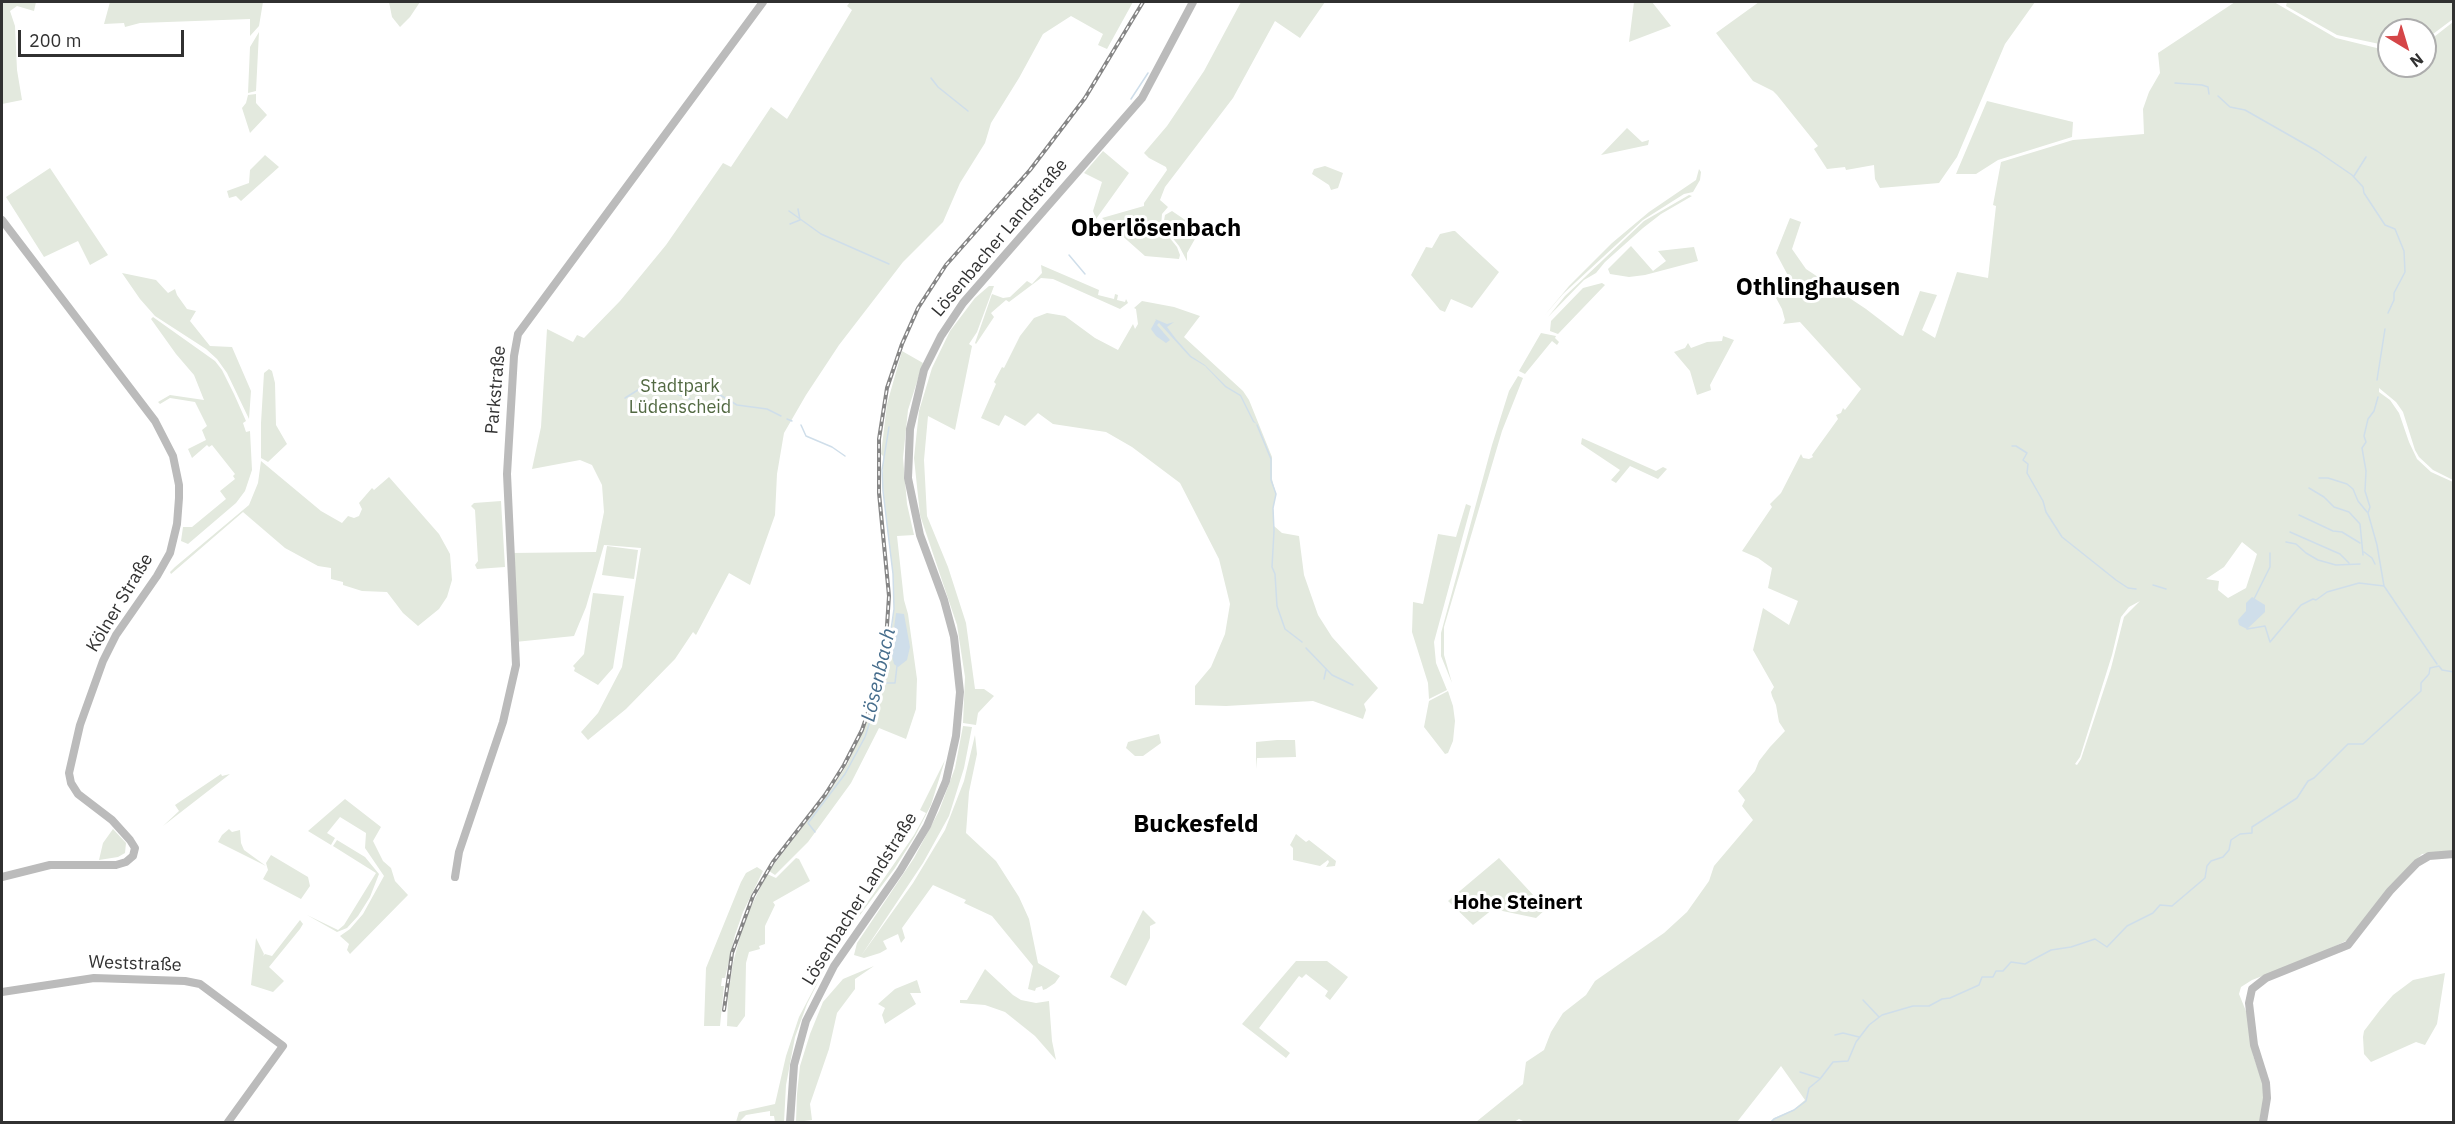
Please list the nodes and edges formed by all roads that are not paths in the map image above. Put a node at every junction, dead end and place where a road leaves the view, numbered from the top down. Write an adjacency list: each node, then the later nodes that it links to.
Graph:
1 (763, 2): 6 (main road, Parkstraße)
2 (1193, 2): 9 (main road, Lösenbacher Landstraße)
3 (2, 220): 5 (main road, Kölner Straße)
4 (2454, 854): 10 (main road)
5 (2, 877)
6 (455, 877)
7 (2, 992): 8 (main road, Weststraße)
8 (228, 1122)
9 (790, 1122)
10 (2264, 1122)

